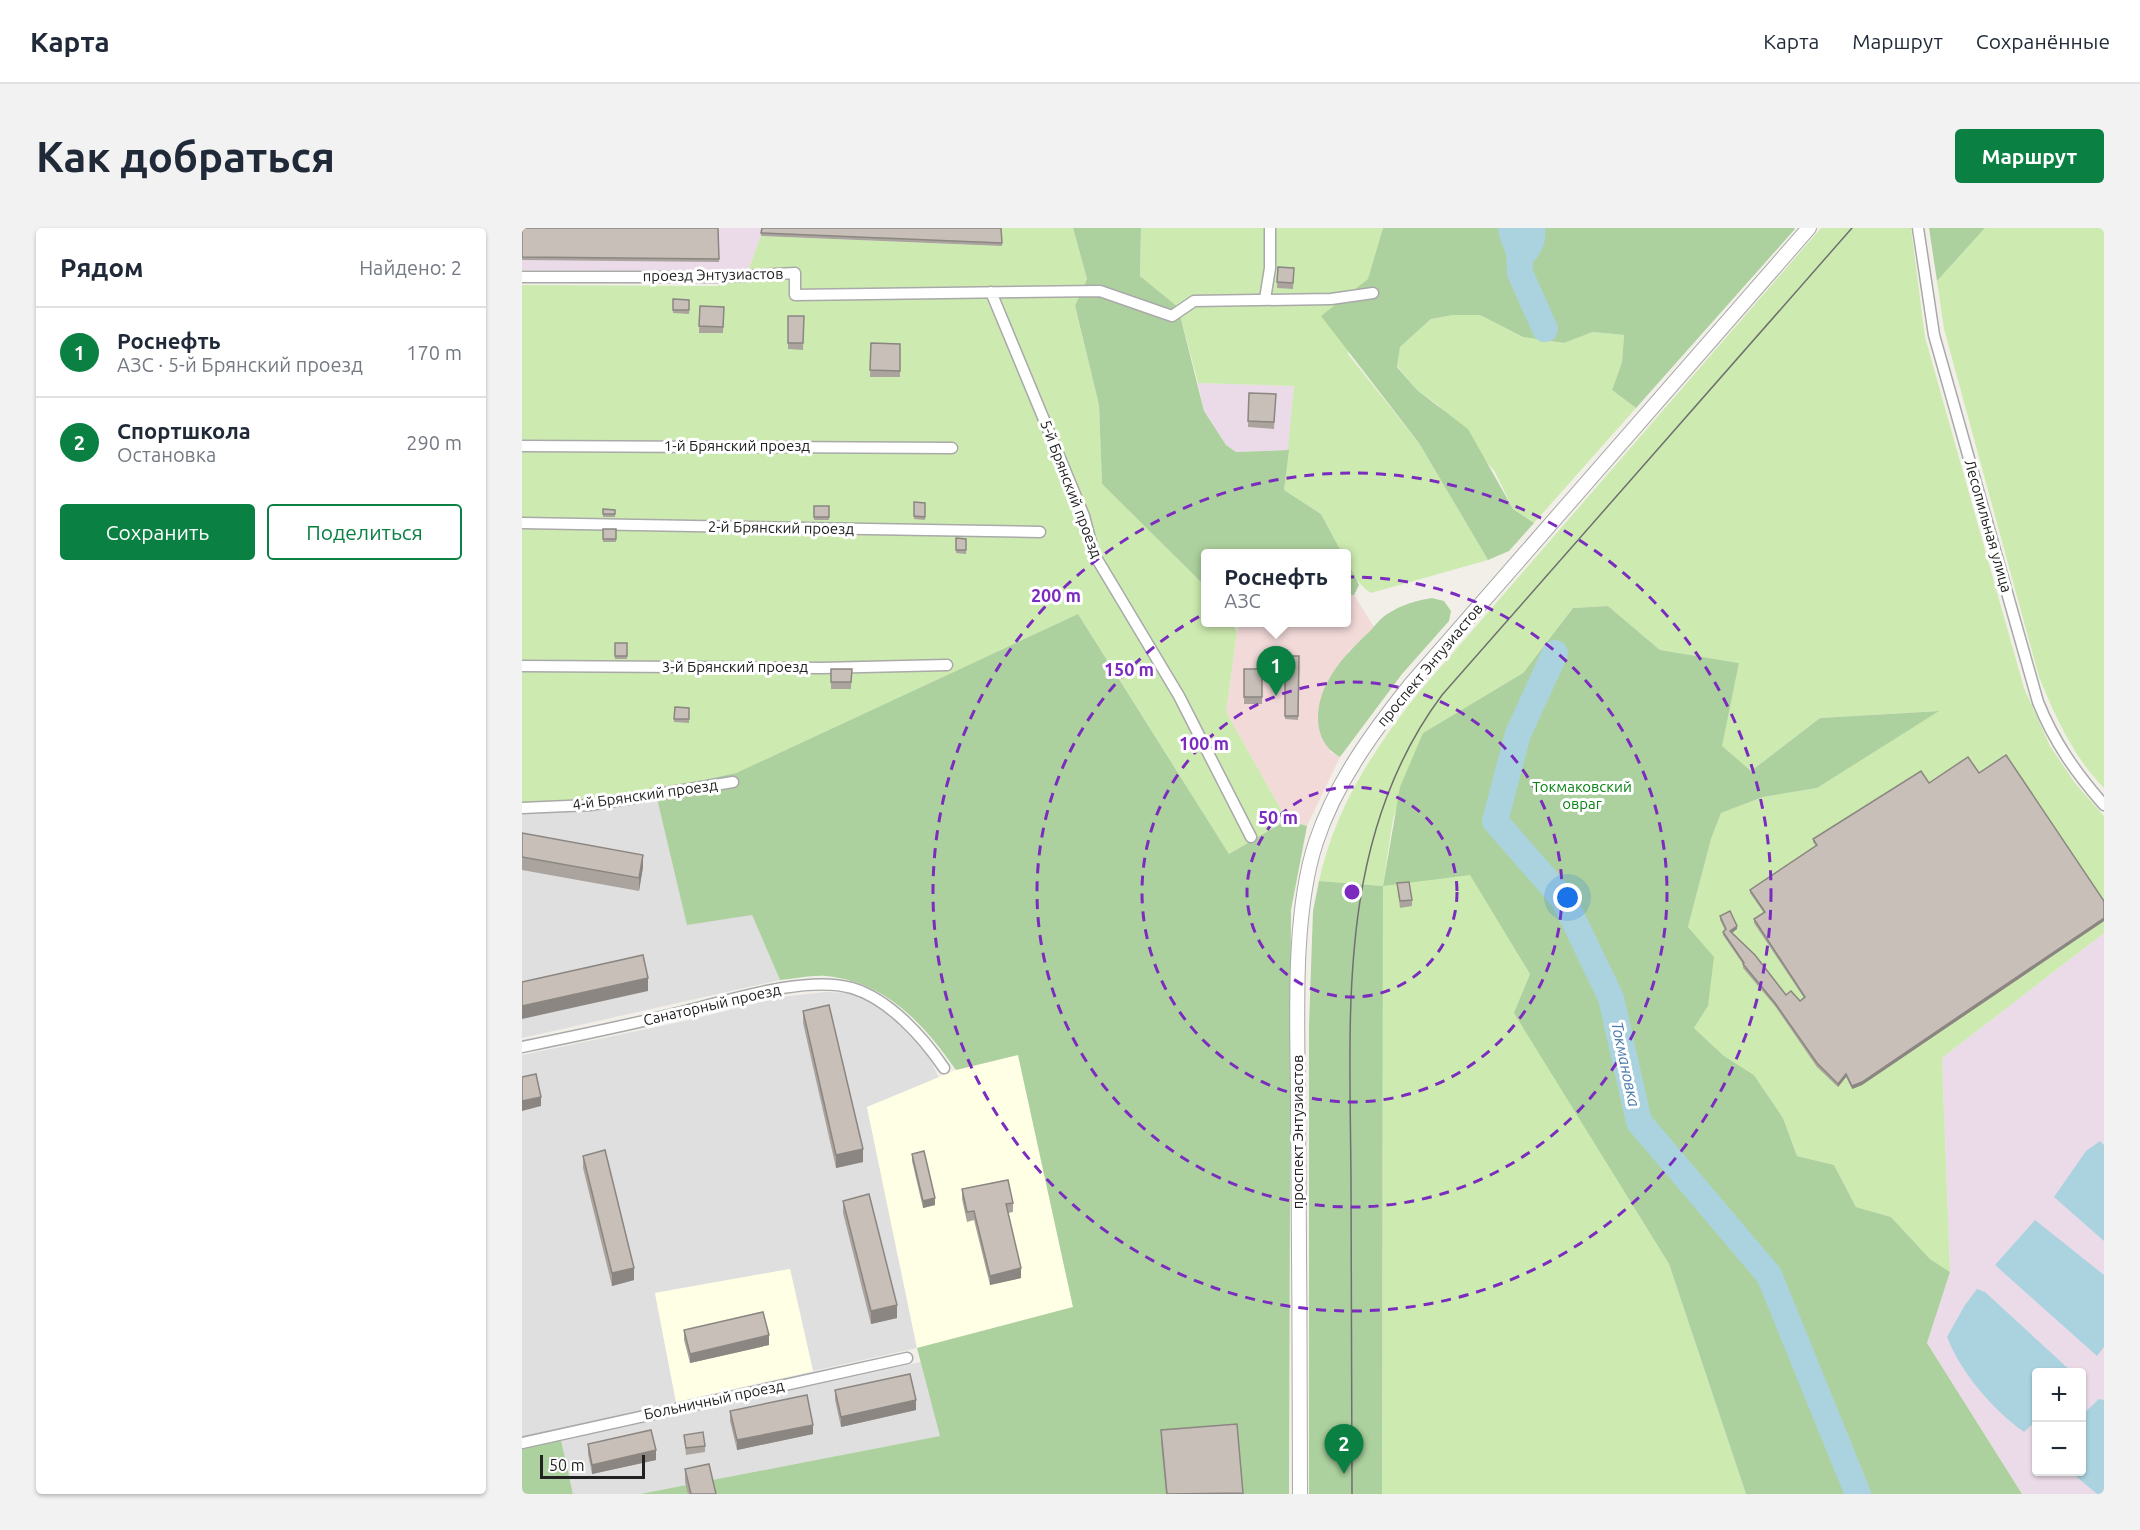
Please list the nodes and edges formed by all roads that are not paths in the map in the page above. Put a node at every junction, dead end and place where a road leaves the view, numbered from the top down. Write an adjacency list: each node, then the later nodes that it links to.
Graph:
1 (1270, 228): 7 (street)
2 (1918, 228): 15 (street, Лесопильная улица)
3 (1806, 229): 22 (street, проспект Энтузиастов)
4 (522, 277): 5 (street, проезд Энтузиастов)
5 (991, 292): 7 (street); 17 (street, 5-й Брянский проезд)
6 (1373, 293): 7 (street)
7 (1265, 299)
8 (522, 446): 9 (street, 1-й Брянский проезд)
9 (952, 448)
10 (522, 523): 11 (street, 2-й Брянский проезд)
11 (1040, 532)
12 (947, 665): 13 (street, 3-й Брянский проезд)
13 (522, 666)
14 (733, 782): 16 (street, 4-й Брянский проезд)
15 (2104, 805)
16 (522, 808)
17 (1251, 837)
18 (522, 1047): 19 (street, Санаторный проезд)
19 (944, 1068)
20 (907, 1358): 21 (street, Больничный проезд)
21 (522, 1443)
22 (1300, 1494)

